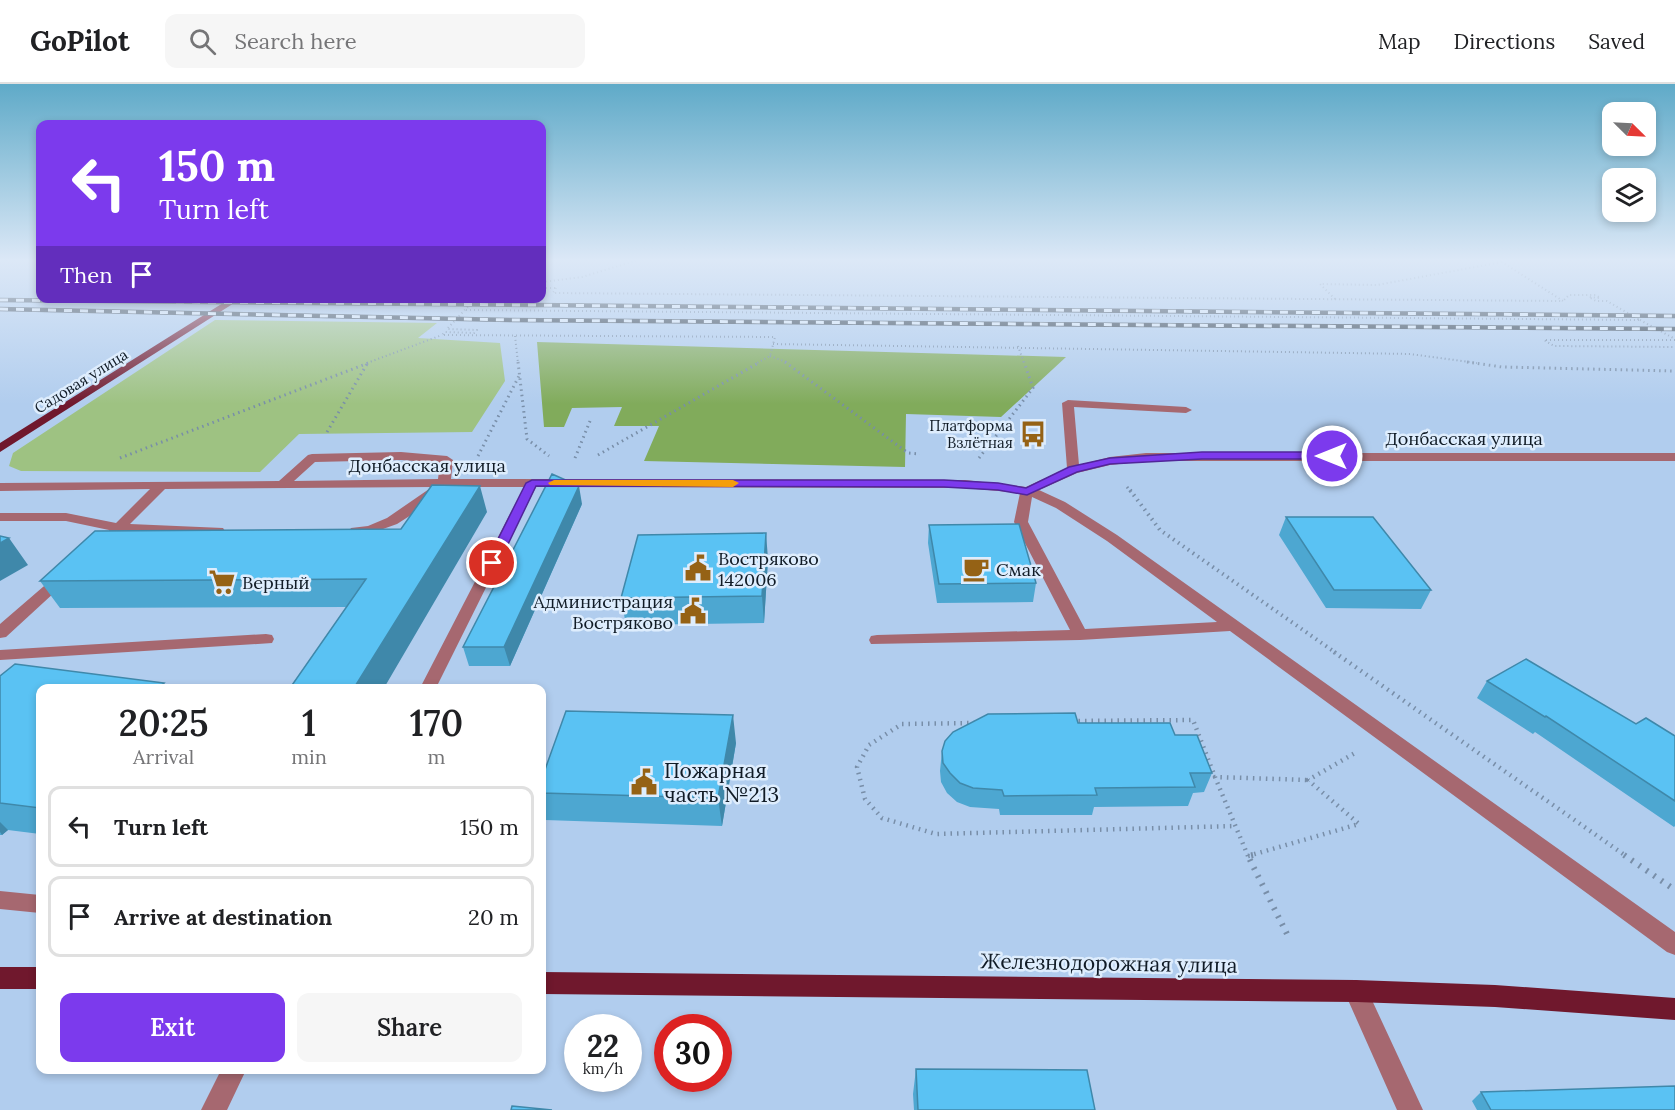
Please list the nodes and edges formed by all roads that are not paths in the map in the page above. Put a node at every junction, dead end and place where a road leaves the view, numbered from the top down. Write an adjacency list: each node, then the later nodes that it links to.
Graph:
1 (222, 308): 3 (main road, Садовая улица)
2 (1186, 410): 5 (street)
3 (0, 448)
4 (1675, 457): 5 (street, Донбасская улица)
5 (1073, 470): 11 (street, Донбасская улица)
6 (444, 483): 7 (street, Донбасская улица); 8 (street, Донбасская улица); 8 (street); 15 (street)
7 (532, 483): 11 (street, Донбасская улица); 24 (street)
8 (283, 484): 9 (street, Донбасская улица)
9 (162, 485): 10 (street, Донбасская улица); 13 (street)
10 (2, 488)
11 (1027, 491): 18 (street); 20 (street)
12 (0, 517): 13 (street)
13 (119, 528): 14 (street); 16 (street)
14 (227, 531)
15 (344, 532)
16 (104, 541)
17 (79, 563): 19 (street)
18 (1233, 626): 20 (street); 27 (street)
19 (0, 633)
20 (1080, 635): 22 (street)
21 (266, 639): 23 (street)
22 (877, 640)
23 (0, 655)
24 (430, 684)
25 (0, 900): 26 (street)
26 (36, 904)
27 (1675, 945)
28 (0, 978): 29 (main road)
29 (36, 978)
30 (546, 983): 31 (main road, Железнодорожная улица)
31 (1356, 991): 32 (main road, Железнодорожная улица); 35 (street)
32 (1675, 1009)
33 (232, 1074): 34 (street)
34 (214, 1110)
35 (1410, 1110)

